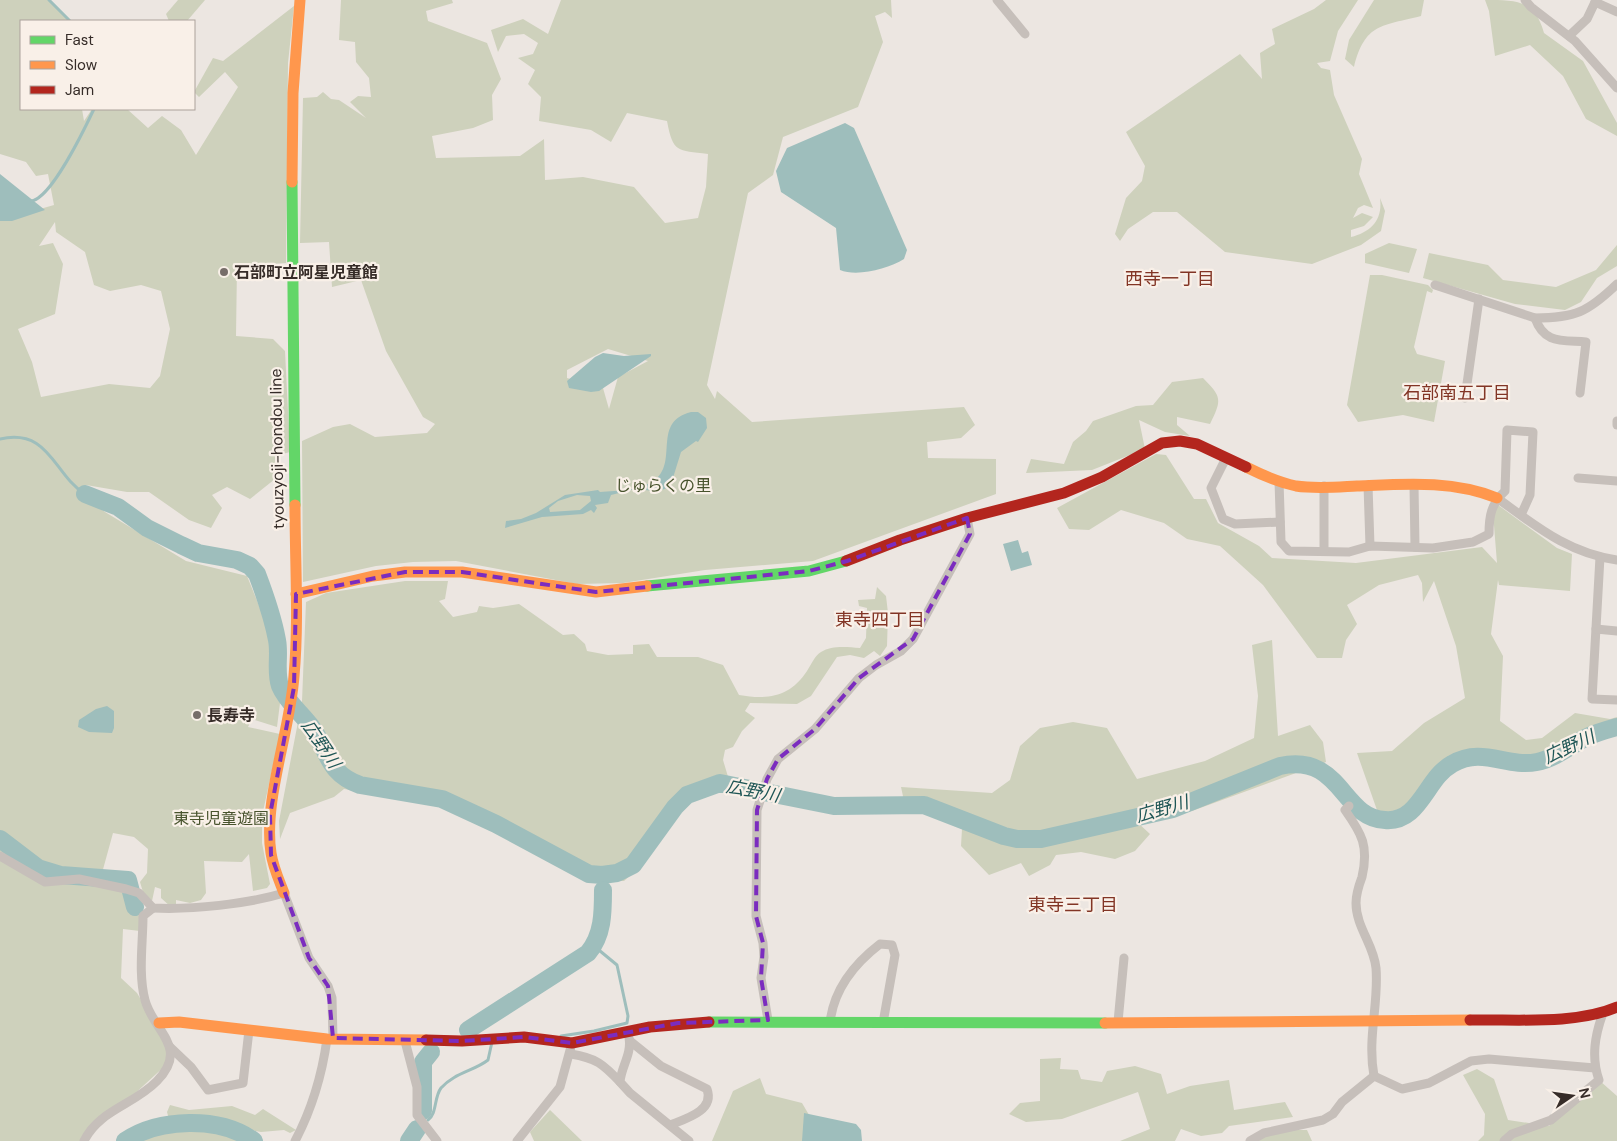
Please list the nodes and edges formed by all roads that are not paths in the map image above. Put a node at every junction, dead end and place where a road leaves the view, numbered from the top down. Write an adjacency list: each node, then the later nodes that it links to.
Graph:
1 (300, 0): 35 (street, tyouzyoji-hondou line)
2 (996, 0): 6 (street)
3 (1525, 0): 7 (street)
4 (1596, 1): 5 (street); 7 (street)
5 (1617, 12)
6 (1025, 34)
7 (1569, 36): 8 (street)
8 (1610, 79): 9 (street); 10 (street)
9 (1617, 88)
10 (1617, 96)
11 (1617, 284): 14 (street)
12 (1435, 285): 13 (street)
13 (1479, 298): 14 (street); 16 (street)
14 (1534, 318): 15 (street)
15 (1580, 394)
16 (1465, 398)
17 (1617, 421): 18 (street)
18 (1617, 425)
19 (1226, 458): 21 (street); 28 (street); 29 (street)
20 (1578, 478): 22 (street)
21 (1279, 481): 25 (street); 29 (street)
22 (1617, 481)
23 (1368, 485): 24 (street); 25 (street); 30 (street)
24 (1414, 485): 26 (street); 31 (street)
25 (1324, 486): 32 (street)
26 (1497, 498): 27 (street); 27 (street); 31 (street)
27 (1521, 515): 33 (street)
28 (967, 518): 35 (street); 46 (street)
29 (1280, 522): 32 (street)
30 (1370, 546): 31 (street); 32 (street)
31 (1415, 547)
32 (1324, 550)
33 (1600, 557): 34 (street); 36 (street)
34 (1617, 560)
35 (296, 594): 41 (street, tyouzyoji-hondou line)
36 (1596, 629): 37 (street); 38 (street)
37 (1617, 631)
38 (1617, 700)
39 (1349, 806): 47 (street)
40 (0, 856): 42 (street)
41 (284, 893): 42 (street); 54 (street)
42 (153, 908): 50 (street)
43 (1124, 958): 49 (street)
44 (1617, 1008): 45 (street)
45 (1603, 1013): 47 (street); 58 (street)
46 (768, 1020): 48 (street); 53 (street)
47 (1372, 1020): 49 (street); 59 (street)
48 (830, 1022): 51 (street); 51 (street)
49 (1118, 1022): 51 (street)
50 (159, 1023): 52 (street); 56 (street)
51 (883, 1023)
52 (249, 1030): 54 (street); 56 (street)
53 (629, 1036): 57 (street); 60 (street); 61 (street)
54 (330, 1038): 55 (street); 63 (street)
55 (404, 1041): 57 (street); 64 (street)
56 (170, 1047): 62 (street)
57 (571, 1049): 60 (street); 65 (street)
58 (1595, 1068): 59 (street); 68 (street)
59 (1374, 1076): 67 (street)
60 (620, 1082): 61 (street)
61 (670, 1125): 66 (street)
62 (84, 1141)
63 (295, 1141)
64 (437, 1141)
65 (517, 1141)
66 (690, 1141)
67 (1250, 1141)
68 (1504, 1141)

